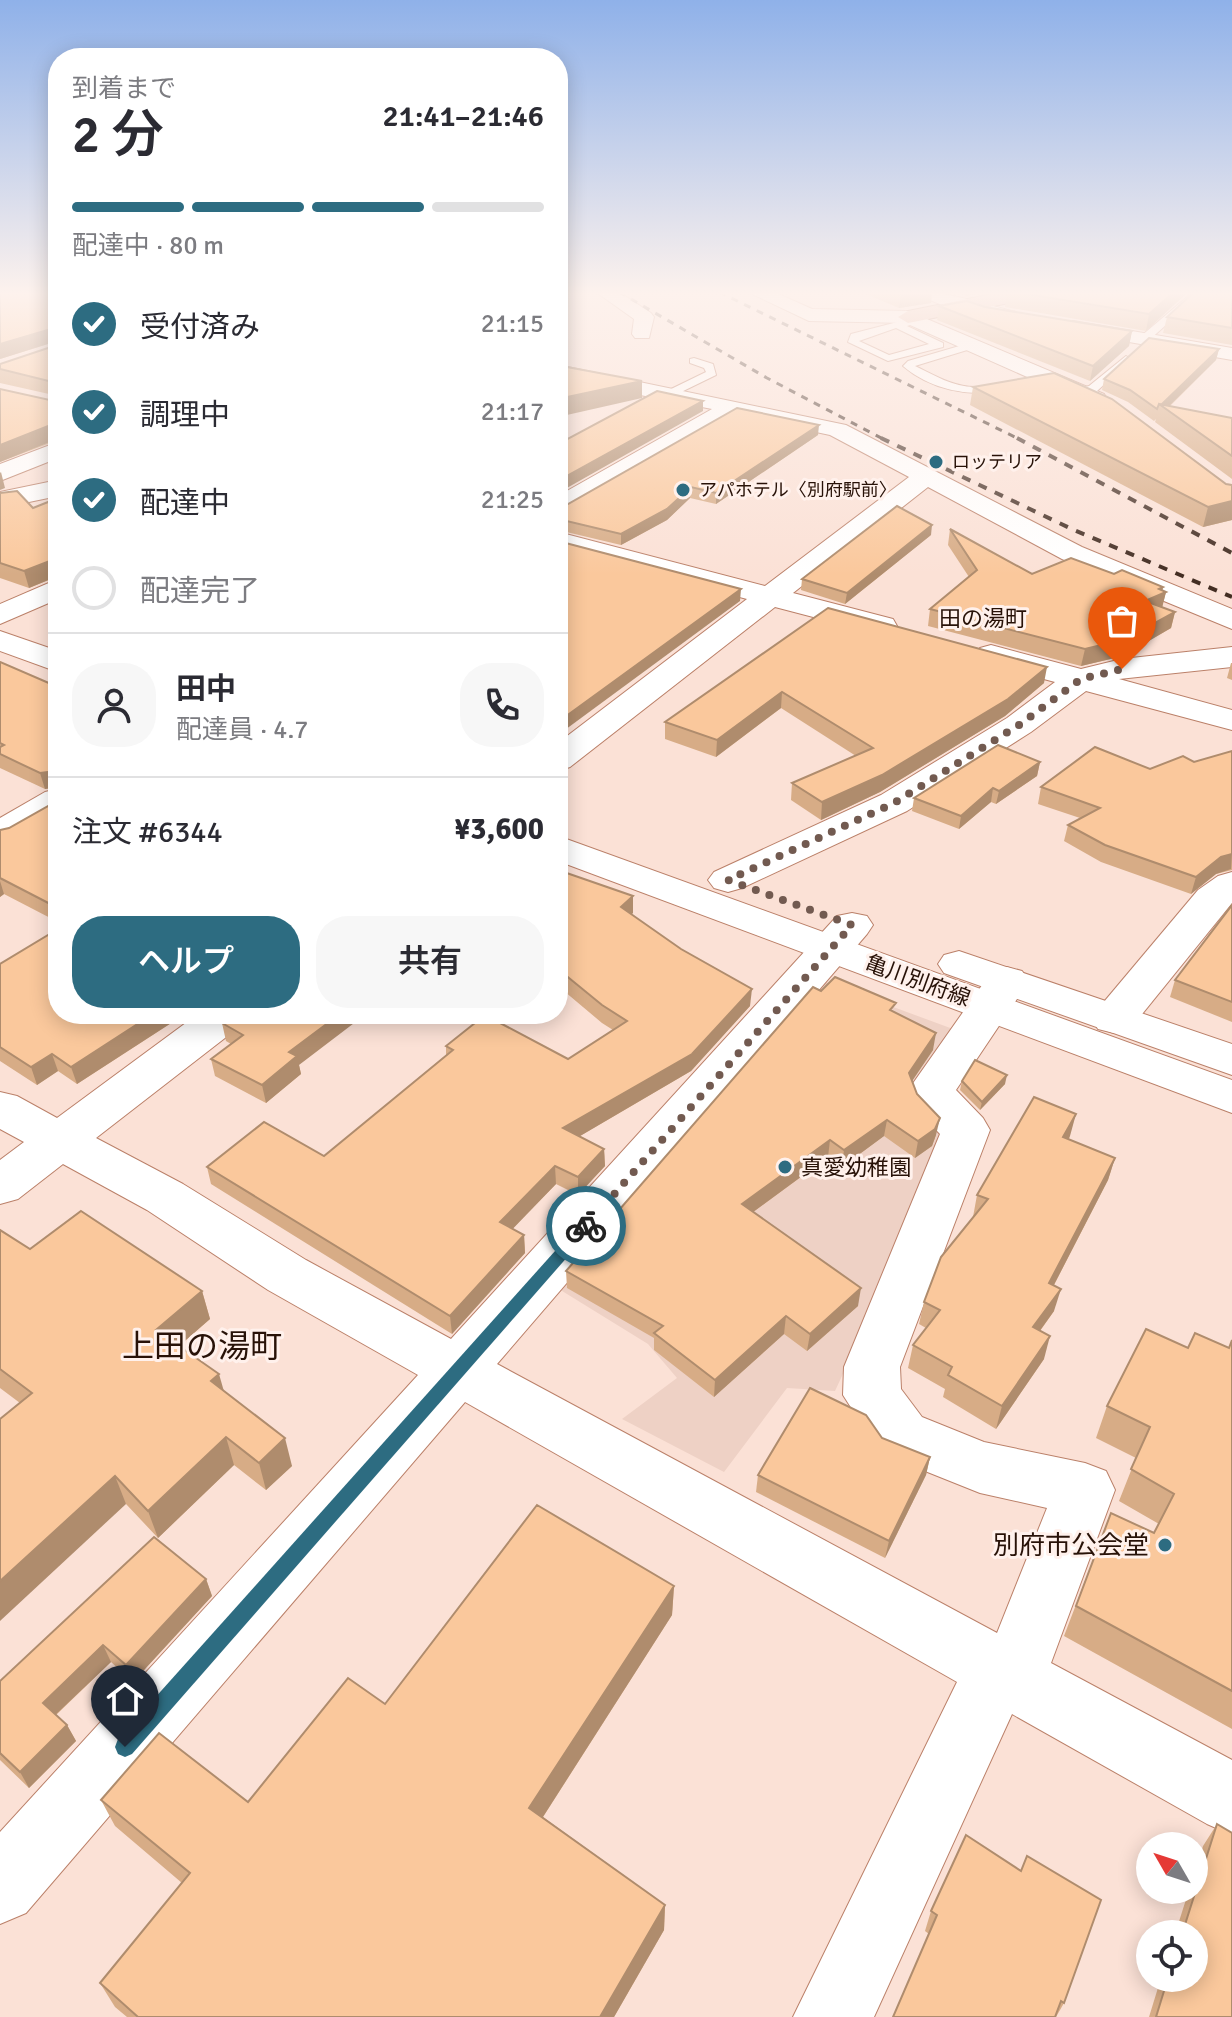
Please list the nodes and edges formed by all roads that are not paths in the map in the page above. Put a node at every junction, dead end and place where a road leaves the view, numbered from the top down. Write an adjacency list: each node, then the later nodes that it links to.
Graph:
1 (631, 386): 7 (street)
2 (685, 386): 7 (lane)
3 (954, 386): 4 (lane)
4 (1002, 386)
5 (1064, 386): 8 (street)
6 (1096, 386): 8 (lane)
7 (671, 393): 9 (street)
8 (1096, 402)
9 (731, 408): 12 (street); 15 (street)
10 (48, 453): 11 (street)
11 (0, 473)
12 (925, 477): 18 (street); 20 (street)
13 (48, 490): 14 (street)
14 (0, 500)
15 (568, 501)
16 (568, 543): 18 (street)
17 (48, 593): 19 (street)
18 (771, 596): 21 (street); 29 (street)
19 (0, 616): 22 (street)
20 (1232, 620)
21 (904, 631)
22 (48, 634)
23 (0, 640): 26 (street)
24 (963, 647): 27 (street)
25 (1232, 657): 27 (street)
26 (48, 658)
27 (1081, 679): 28 (street); 34 (street)
28 (1232, 720)
29 (568, 752)
30 (48, 806): 32 (street)
31 (568, 823): 34 (street, 亀川別府線)
32 (0, 834)
33 (568, 851): 36 (street, 亀川別府線)
34 (728, 880): 36 (street, 亀川別府線)
35 (1225, 896): 38 (street)
36 (842, 936): 37 (street, 亀川別府線); 45 (street)
37 (998, 994): 38 (street, 亀川別府線); 41 (street, 亀川別府線); 46 (street)
38 (1114, 1019): 40 (street, 亀川別府線)
39 (214, 1024): 43 (street)
40 (1232, 1060)
41 (1232, 1097)
42 (0, 1108): 43 (street)
43 (61, 1141): 44 (street); 45 (street)
44 (0, 1186)
45 (459, 1371): 46 (street); 48 (street)
46 (1005, 1674): 47 (street); 49 (street)
47 (1232, 1799)
48 (0, 1887)
49 (833, 2017)

